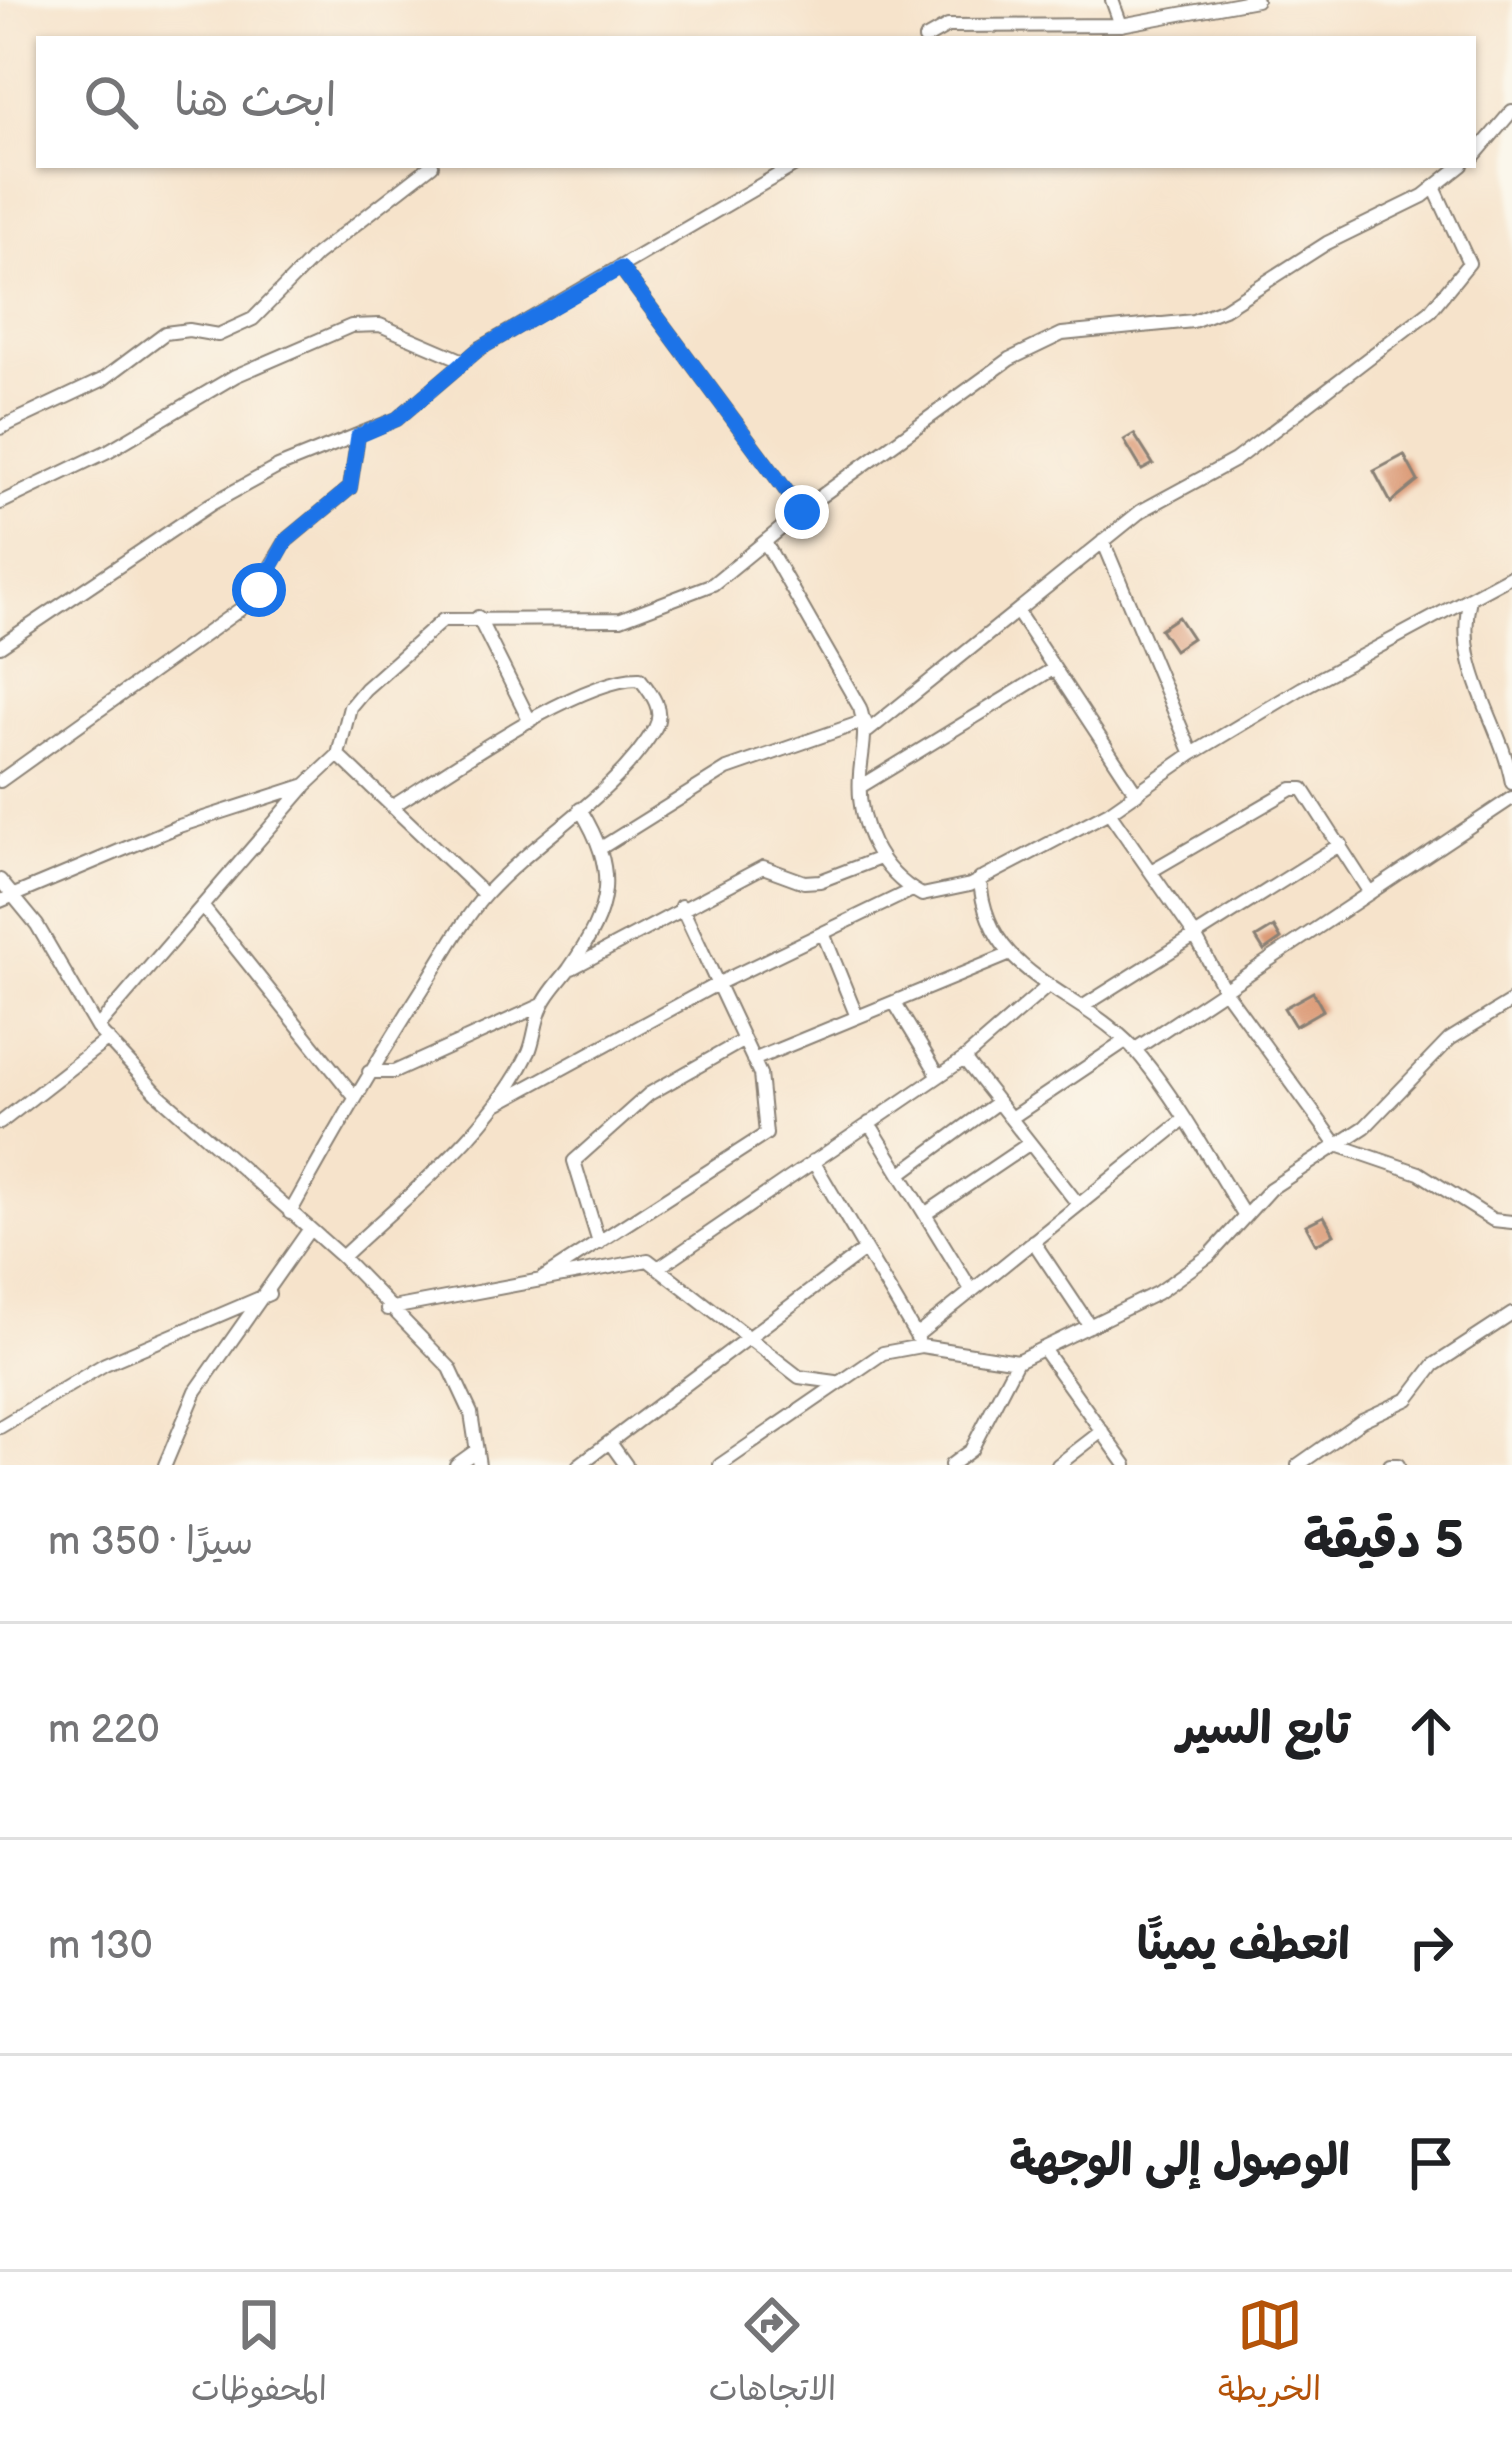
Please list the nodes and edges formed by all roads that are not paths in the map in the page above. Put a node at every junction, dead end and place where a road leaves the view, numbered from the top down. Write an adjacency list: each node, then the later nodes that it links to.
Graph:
1 (1112, 0): 3 (street)
2 (1256, 0): 3 (street)
3 (1121, 25): 4 (street)
4 (930, 36)
5 (1512, 112): 6 (street)
6 (1476, 154)
7 (429, 168): 13 (street)
8 (790, 168): 11 (street)
9 (1458, 168): 10 (street)
10 (1434, 187): 16 (street); 17 (street)
11 (621, 268): 12 (street); 16 (street)
12 (464, 361): 14 (street); 15 (street)
13 (0, 428)
14 (358, 436): 23 (street); 29 (street)
15 (0, 503)
16 (802, 512): 18 (street)
17 (1103, 541): 21 (street); 27 (street)
18 (766, 544): 22 (street); 26 (street)
19 (1512, 575): 20 (street)
20 (1470, 598): 27 (street); 30 (street)
21 (1018, 613): 24 (street); 26 (street)
22 (478, 617): 25 (street); 28 (street)
23 (0, 646)
24 (1053, 669): 32 (street); 33 (street)
25 (530, 721): 35 (street); 36 (street)
26 (866, 726): 32 (street); 39 (street)
27 (1192, 754): 33 (street)
28 (338, 755): 31 (street); 35 (street)
29 (0, 781)
30 (1512, 783)
31 (306, 785): 47 (street); 48 (street)
32 (860, 787): 40 (street)
33 (1137, 794): 37 (street)
34 (1512, 798): 45 (street)
35 (393, 806): 46 (street)
36 (580, 808): 39 (street); 46 (street)
37 (1109, 812): 41 (street); 42 (street)
38 (1341, 844): 41 (street); 45 (street); 51 (street)
39 (604, 847): 53 (street)
40 (880, 858): 44 (street); 49 (street)
41 (1151, 871): 51 (street)
42 (980, 879): 44 (street); 52 (street)
43 (0, 880): 47 (street)
44 (912, 890): 50 (street)
45 (1370, 893): 56 (street)
46 (485, 895): 67 (street)
47 (6, 897): 62 (street)
48 (202, 906): 62 (street); 69 (street)
49 (681, 906): 53 (street); 54 (street)
50 (823, 933): 54 (street); 61 (street)
51 (1194, 934): 56 (street); 60 (street)
52 (1008, 955): 55 (street); 58 (street)
53 (568, 971): 59 (street)
54 (717, 984): 63 (street); 71 (street)
55 (1049, 985): 60 (street); 65 (street)
56 (1225, 992): 64 (street); 77 (street)
57 (1512, 1001): 77 (street)
58 (894, 1002): 61 (street); 68 (street)
59 (542, 1005): 67 (street); 71 (street)
60 (1082, 1007): 64 (street)
61 (857, 1017): 66 (street)
62 (102, 1033): 74 (street); 81 (street)
63 (744, 1040): 66 (street); 87 (street)
64 (1129, 1046): 72 (street); 73 (street)
65 (964, 1059): 68 (street); 70 (street)
66 (753, 1060): 87 (street)
67 (369, 1072): 69 (street)
68 (939, 1076): 75 (street)
69 (354, 1096): 81 (street)
70 (998, 1102): 72 (street); 79 (street)
71 (496, 1105): 89 (street)
72 (1011, 1118): 76 (street)
73 (1184, 1120): 80 (street); 83 (street)
74 (0, 1123)
75 (869, 1124): 78 (street); 79 (street)
76 (1030, 1144): 80 (street); 82 (street)
77 (1337, 1145): 83 (street); 84 (street)
78 (814, 1161): 88 (street); 90 (street)
79 (900, 1174): 82 (street)
80 (1078, 1204): 86 (street)
81 (290, 1213): 85 (street)
82 (925, 1214): 92 (street)
83 (1244, 1215): 96 (street)
84 (1512, 1222)
85 (309, 1230): 89 (street); 93 (street)
86 (1033, 1241): 92 (street); 96 (street)
87 (599, 1243): 91 (street)
88 (863, 1252): 97 (street); 98 (street)
89 (342, 1257): 94 (street)
90 (661, 1266): 91 (street); 97 (street)
91 (543, 1278): 94 (street)
92 (972, 1291): 98 (street)
93 (268, 1294): 102 (street); 107 (street)
94 (387, 1309): 106 (street)
95 (1512, 1314): 116 (street)
96 (1090, 1326): 99 (street)
97 (748, 1336): 101 (street); 104 (street)
98 (918, 1341): 100 (street); 101 (street)
99 (1042, 1349): 100 (street); 103 (street)
100 (1017, 1361): 105 (street)
101 (837, 1382): 111 (street)
102 (0, 1426)
103 (1102, 1431): 114 (street); 115 (street)
104 (610, 1444): 109 (street); 110 (street)
105 (971, 1450): 112 (street); 113 (street)
106 (478, 1457): 108 (street)
107 (166, 1465)
108 (456, 1465)
109 (579, 1465)
110 (626, 1465)
111 (720, 1465)
112 (951, 1465)
113 (982, 1465)
114 (1058, 1465)
115 (1126, 1465)
116 (1298, 1465)

